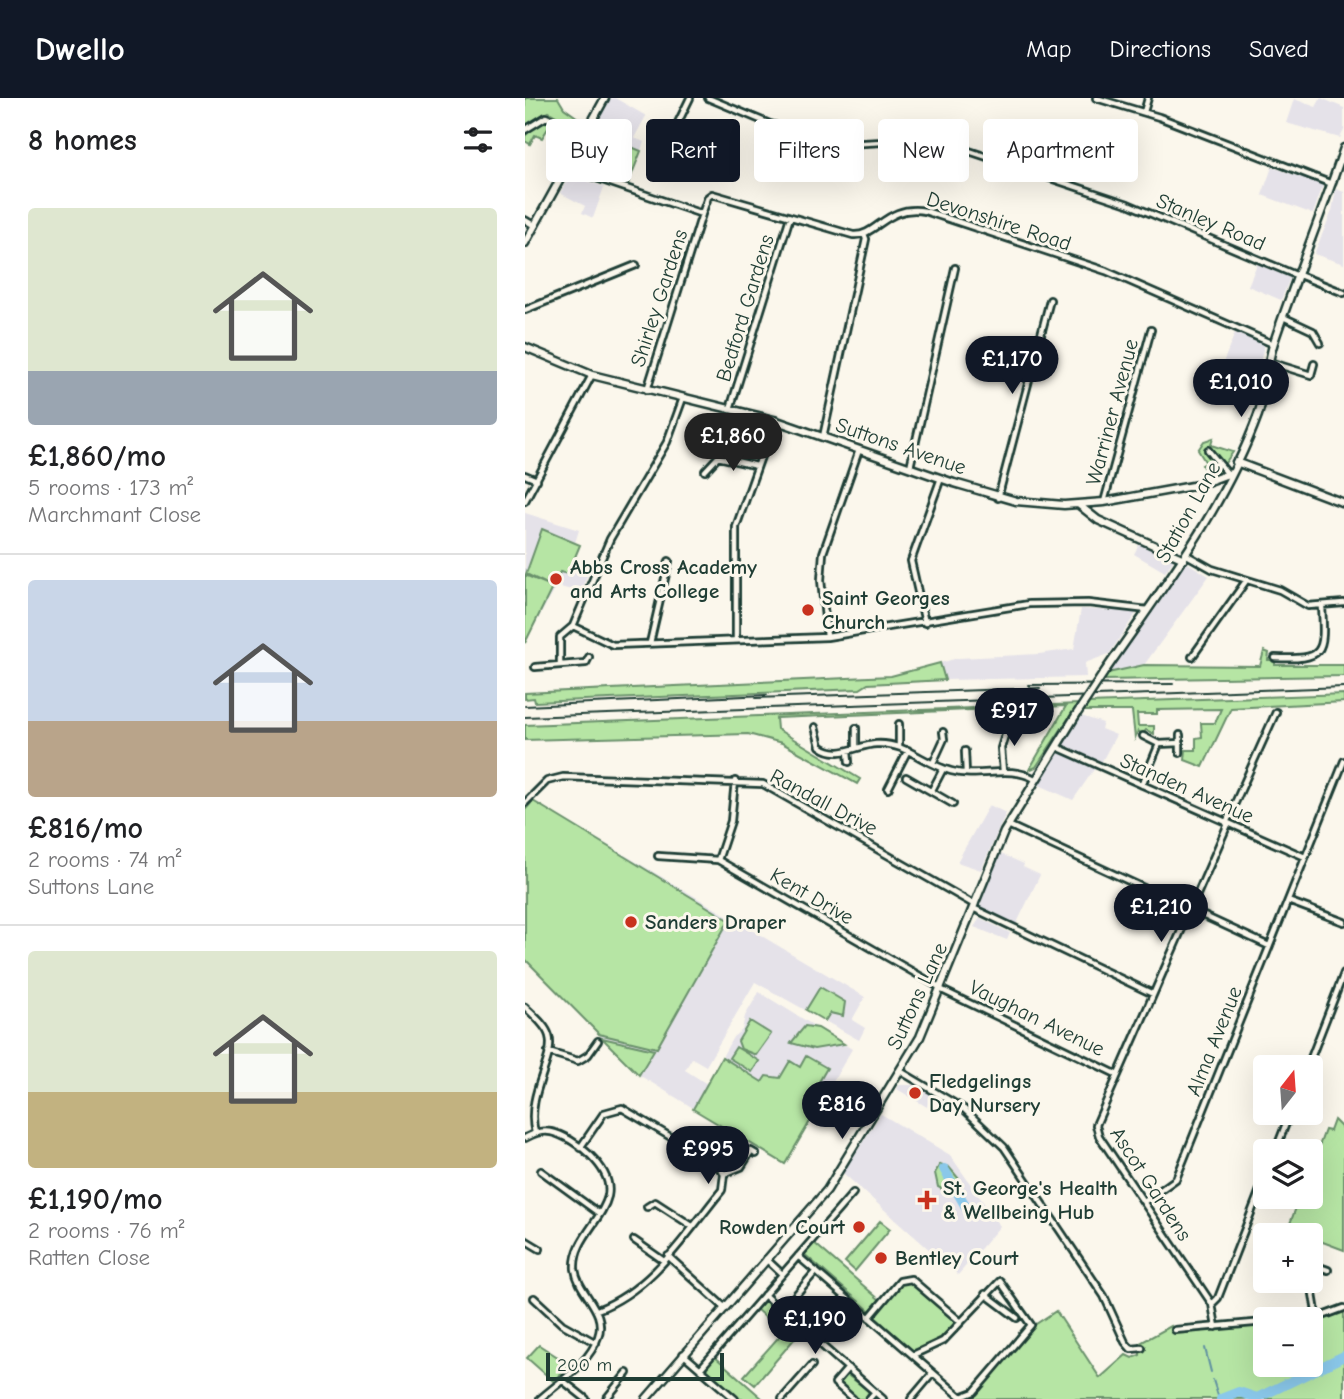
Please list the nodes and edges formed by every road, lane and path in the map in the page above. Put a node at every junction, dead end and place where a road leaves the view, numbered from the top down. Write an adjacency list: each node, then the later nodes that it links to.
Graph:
1 (605, 98): 8 (street)
2 (690, 98): 9 (street)
3 (708, 98): 23 (street, Stanley Road)
4 (1096, 98): 6 (street)
5 (1148, 98): 6 (street)
6 (1145, 112): 14 (street)
7 (551, 119): 10 (street)
8 (593, 119)
9 (680, 119)
10 (525, 130)
11 (1344, 148): 14 (street, Station Lane)
12 (559, 182): 18 (street)
13 (608, 182): 15 (street)
14 (1332, 184): 23 (street, Station Lane)
15 (702, 214): 16 (street); 35 (street, Shirley Gardens)
16 (790, 217): 19 (street); 37 (street, Bedford Gardens)
17 (525, 220): 18 (street)
18 (535, 226): 20 (street)
19 (864, 234): 30 (street, Devonshire Road); 39 (street)
20 (525, 243)
21 (636, 265): 26 (street)
22 (955, 268): 44 (street)
23 (1299, 275): 24 (street, Stanley Road); 27 (street, Station Lane)
24 (1344, 293)
25 (1050, 300): 50 (street)
26 (525, 310)
27 (1283, 317): 29 (street); 30 (street, Station Lane)
28 (1151, 330): 52 (street, Warriner Avenue)
29 (1320, 343)
30 (1273, 344): 32 (street, Station Lane)
31 (525, 347): 34 (street, Suttons Avenue)
32 (1268, 361): 33 (street); 42 (street, Station Lane)
33 (1314, 364)
34 (592, 375): 35 (street, Suttons Avenue); 49 (street)
35 (647, 390): 36 (street, Suttons Avenue)
36 (683, 398): 37 (street, Suttons Avenue); 62 (street)
37 (730, 410): 38 (street, Suttons Avenue)
38 (774, 420): 39 (street, Suttons Avenue); 43 (street)
39 (823, 438): 40 (street, Suttons Avenue)
40 (859, 450): 44 (street, Suttons Avenue); 63 (street)
41 (1208, 450): 46 (street, Station Lane)
42 (1236, 462): 46 (street, Station Lane); 53 (street)
43 (757, 467): 45 (street); 64 (street)
44 (910, 467): 48 (street, Suttons Avenue)
45 (705, 471)
46 (1229, 473): 52 (street, Suttons Avenue); 55 (street, Station Lane)
47 (525, 475): 49 (street)
48 (941, 478): 50 (street, Suttons Avenue); 61 (street)
49 (537, 480): 51 (street)
50 (998, 498): 54 (street, Suttons Avenue)
51 (525, 501)
52 (1104, 502): 54 (street, Suttons Avenue)
53 (1344, 503)
54 (1079, 505): 55 (street)
55 (1185, 557): 57 (street); 60 (street, Station Lane)
56 (669, 561): 65 (street)
57 (1246, 581): 59 (street); 67 (street)
58 (1344, 603): 59 (street)
59 (1322, 607): 68 (street)
60 (1148, 610): 61 (street); 72 (street, Station Lane, bridge)
61 (925, 623): 63 (street)
62 (573, 626): 65 (street); 69 (street)
63 (827, 637): 64 (street)
64 (736, 640): 65 (street)
65 (650, 643)
66 (589, 657): 69 (street)
67 (1192, 657)
68 (1275, 657)
69 (560, 665): 70 (street)
70 (535, 667)
71 (1276, 712): 103 (street)
72 (1076, 715): 84 (street, Suttons Lane)
73 (1009, 722): 93 (street)
74 (899, 724): 82 (street)
75 (815, 727): 86 (street)
76 (856, 728): 83 (street)
77 (943, 732): 91 (street)
78 (1179, 735): 80 (street)
79 (1143, 736): 81 (street)
80 (1179, 743): 81 (street); 88 (street)
81 (1159, 744): 98 (street)
82 (899, 746): 83 (street); 85 (street)
83 (856, 747): 86 (street)
84 (1057, 747): 96 (street, Suttons Lane); 98 (street, Standen Avenue)
85 (908, 750): 91 (street); 99 (street)
86 (849, 751): 90 (street)
87 (965, 751): 94 (street)
88 (1180, 753)
89 (1344, 761): 106 (street, Alma Avenue)
90 (849, 762)
91 (933, 763): 92 (street)
92 (943, 769): 94 (street); 100 (street)
93 (1003, 771): 94 (street); 96 (street)
94 (966, 773)
95 (906, 777): 100 (street)
96 (1035, 779): 104 (street, Suttons Lane)
97 (735, 781): 101 (street, Randall Drive); 107 (street); 109 (street, Randall Drive)
98 (1143, 785): 103 (street, Standen Avenue)
99 (888, 789)
100 (932, 790): 102 (street)
101 (525, 803)
102 (953, 804)
103 (1227, 824): 106 (street, Standen Avenue); 110 (street)
104 (1008, 825): 109 (street, Suttons Lane); 110 (street)
105 (658, 856): 107 (street, Kent Drive)
106 (1305, 857): 108 (street, Alma Avenue)
107 (718, 860): 114 (street, Kent Drive)
108 (1288, 901): 111 (street); 112 (street, Alma Avenue)
109 (975, 908): 114 (street, Suttons Lane); 115 (street, Randall Drive)
110 (1189, 910): 112 (street); 115 (street)
111 (1344, 922)
112 (1269, 946): 129 (street, Alma Avenue)
113 (1344, 974): 119 (street)
114 (942, 989): 120 (street, Suttons Lane); 121 (street, Vaughan Avenue)
115 (1153, 995): 121 (street)
116 (525, 1007): 118 (street)
117 (598, 1041): 118 (street)
118 (548, 1052): 122 (street)
119 (1312, 1055)
120 (900, 1070): 138 (street, Suttons Lane); 162 (street)
121 (1118, 1074): 129 (street, Ascot Gardens)
122 (535, 1133): 123 (street); 124 (street)
123 (525, 1138)
124 (580, 1148): 127 (street); 132 (street)
125 (756, 1154): 127 (street)
126 (541, 1171): 132 (street)
127 (724, 1174): 133 (street)
128 (853, 1193): 137 (street)
129 (1144, 1202): 148 (street, Ascot Gardens)
130 (647, 1207): 133 (street)
131 (1253, 1208): 148 (street)
132 (600, 1214): 151 (street)
133 (692, 1226): 139 (street)
134 (525, 1240): 136 (street)
135 (633, 1240): 139 (street)
136 (540, 1249)
137 (798, 1256): 142 (street); 143 (street)
138 (766, 1258): 143 (street); 149 (street, Suttons Lane)
139 (666, 1259): 149 (street); 151 (street)
140 (1323, 1268): 141 (street)
141 (1328, 1270)
142 (816, 1271): 146 (street); 152 (street)
143 (782, 1274): 145 (street)
144 (985, 1294): 155 (street); 156 (street); 169 (street)
145 (764, 1295): 152 (street); 166 (street)
146 (845, 1297): 154 (street); 160 (street)
147 (534, 1298): 161 (street)
148 (1212, 1304): 158 (street)
149 (723, 1306): 163 (street, Suttons Lane)
150 (1344, 1308): 153 (street)
151 (597, 1310): 161 (street)
152 (782, 1311): 160 (street)
153 (1323, 1316)
154 (869, 1318): 156 (street); 164 (street)
155 (1017, 1318)
156 (961, 1322): 164 (street)
157 (1253, 1323): 158 (street)
158 (1216, 1327): 159 (street)
159 (1175, 1330)
160 (811, 1336): 167 (street)
161 (596, 1343): 170 (street)
162 (1142, 1348)
163 (682, 1354): 166 (street); 175 (street, Suttons Lane)
164 (913, 1355): 169 (street)
165 (812, 1365): 177 (street)
166 (700, 1368): 176 (street)
167 (848, 1368): 171 (street); 178 (street)
168 (627, 1373): 174 (street)
169 (933, 1373): 181 (street)
170 (562, 1380): 172 (street); 173 (street)
171 (875, 1392): 179 (street); 180 (street)
172 (540, 1399)
173 (586, 1399)
174 (606, 1399)
175 (646, 1399)
176 (735, 1399)
177 (782, 1399)
178 (853, 1399)
179 (869, 1399)
180 (883, 1399)
181 (911, 1399)

